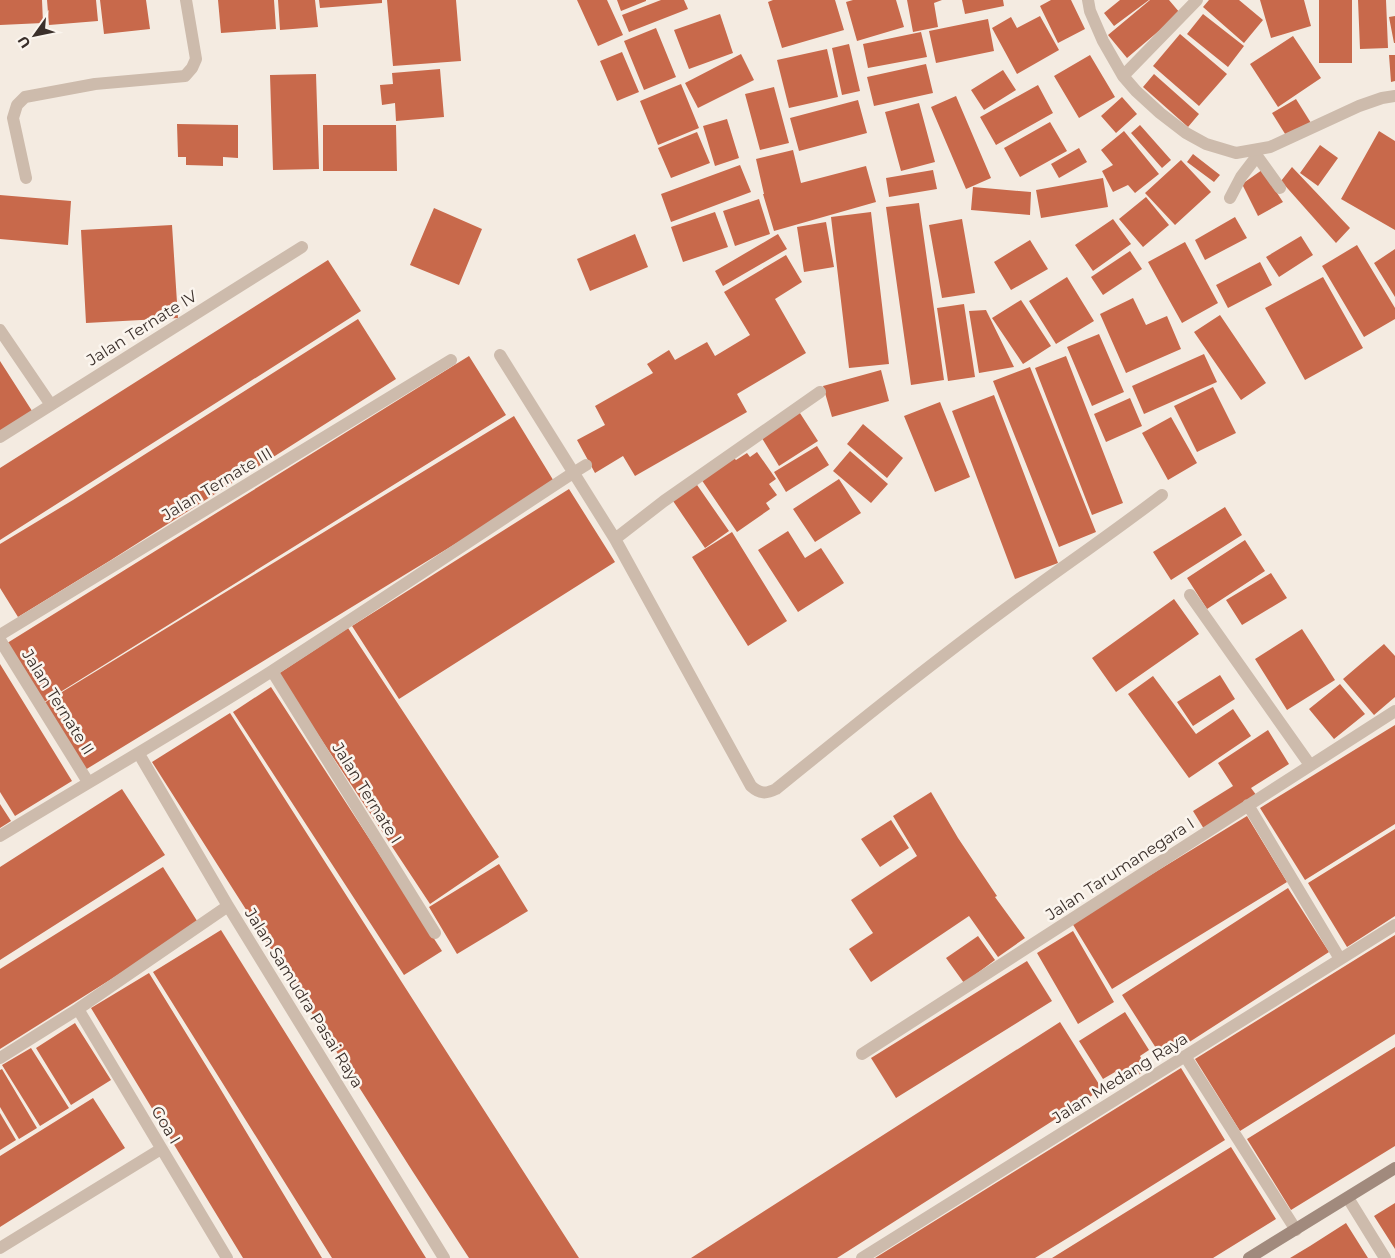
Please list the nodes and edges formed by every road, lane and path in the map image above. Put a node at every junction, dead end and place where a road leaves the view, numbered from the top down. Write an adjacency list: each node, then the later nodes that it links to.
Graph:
1 (186, 0): 7 (street)
2 (1088, 0): 4 (street)
3 (1197, 0): 4 (street)
4 (1123, 76): 6 (street)
5 (1395, 96): 6 (street)
6 (1256, 153): 8 (street); 9 (street)
7 (26, 178)
8 (1280, 188)
9 (1230, 198)
10 (302, 247): 15 (street, Jalan Ternate IV)
11 (0, 330): 15 (street)
12 (500, 355): 18 (street)
13 (451, 360): 22 (street, Jalan Ternate III)
14 (820, 392): 20 (street)
15 (51, 405): 16 (street, Jalan Ternate IV)
16 (0, 437)
17 (586, 465): 18 (street)
18 (573, 473): 20 (street); 24 (street)
19 (1162, 496): 20 (street)
20 (615, 539)
21 (1190, 595): 27 (street)
22 (0, 635)
23 (0, 640): 28 (street, Jalan Ternate II)
24 (272, 671): 26 (street); 33 (street, Jalan Ternate I)
25 (1395, 711): 27 (street, Jalan Tarumanegara I)
26 (139, 754): 28 (street); 31 (street, Jalan Samudra Pasai Raya)
27 (1310, 765): 29 (street, Jalan Tarumanegara I)
28 (88, 782): 30 (street)
29 (1248, 805): 34 (street); 36 (street, Jalan Tarumanegara I)
30 (0, 836)
31 (228, 906): 35 (street); 45 (street, Jalan Samudra Pasai Raya)
32 (1395, 925): 34 (street, Jalan Medang Raya)
33 (435, 933)
34 (1340, 959): 37 (street, Jalan Medang Raya)
35 (78, 1009): 38 (street); 39 (street, Goa I)
36 (862, 1054)
37 (1185, 1056): 42 (street); 46 (street, Jalan Medang Raya)
38 (0, 1058)
39 (161, 1149): 43 (street); 44 (street, Goa I)
40 (1395, 1168): 41 (street)
41 (1348, 1198): 42 (street); 48 (street)
42 (1296, 1230): 47 (street)
43 (0, 1248)
44 (227, 1258)
45 (444, 1258)
46 (862, 1258)
47 (1249, 1258)
48 (1384, 1258)

